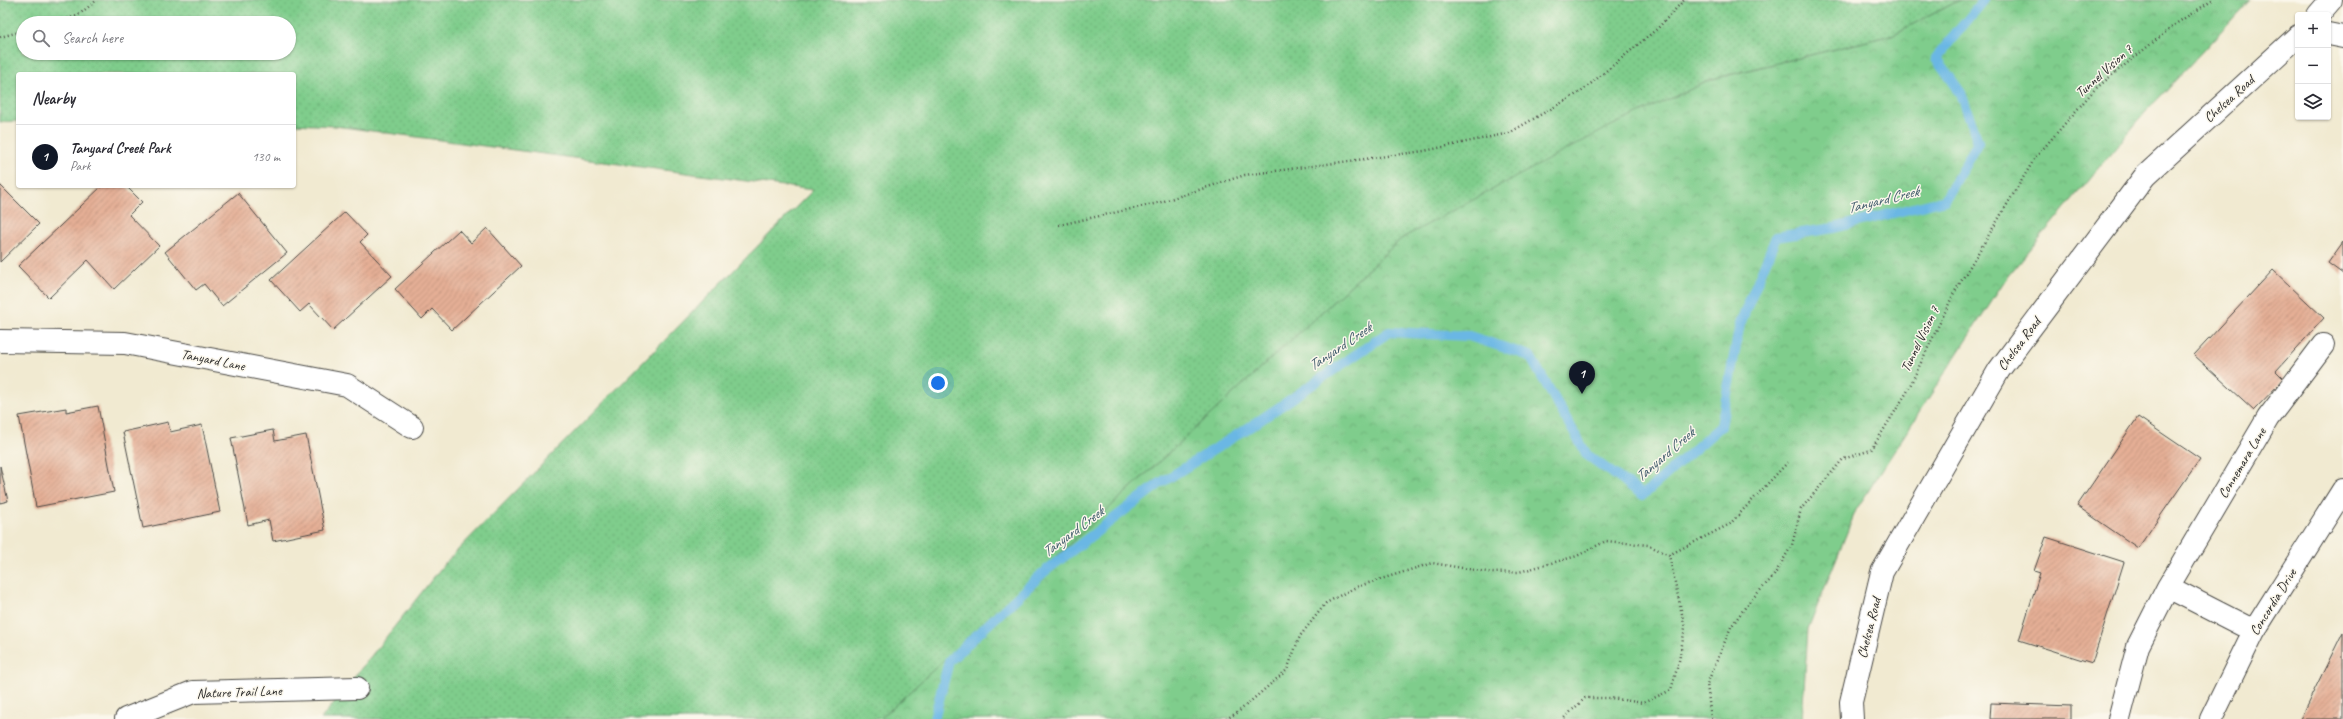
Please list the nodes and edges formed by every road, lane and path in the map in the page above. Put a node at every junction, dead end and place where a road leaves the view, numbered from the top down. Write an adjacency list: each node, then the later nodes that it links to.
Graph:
1 (97, 0): 6 (path)
2 (1684, 0): 12 (path)
3 (2213, 0): 25 (path, Tunnel Vision 7)
4 (2331, 0): 5 (street)
5 (2321, 12)
6 (77, 16)
7 (16, 33): 9 (path)
8 (2331, 35): 10 (street)
9 (0, 37)
10 (2343, 37)
11 (2295, 39): 26 (street, Chelsea Road)
12 (1059, 225)
13 (0, 341): 15 (street, Tanyard Lane)
14 (2323, 345): 19 (street, Connemara Lane)
15 (412, 427)
16 (1788, 462): 18 (path)
17 (2343, 490): 20 (street, Concordia Drive)
18 (1669, 555): 23 (path); 24 (path)
19 (2168, 587): 20 (street); 27 (street, Connemara Lane)
20 (2254, 631): 28 (street, Concordia Drive)
21 (356, 688): 22 (street, Nature Trail Lane)
22 (126, 719)
23 (1226, 719)
24 (1563, 719)
25 (1711, 719)
26 (1852, 719)
27 (2119, 719)
28 (2211, 719)

